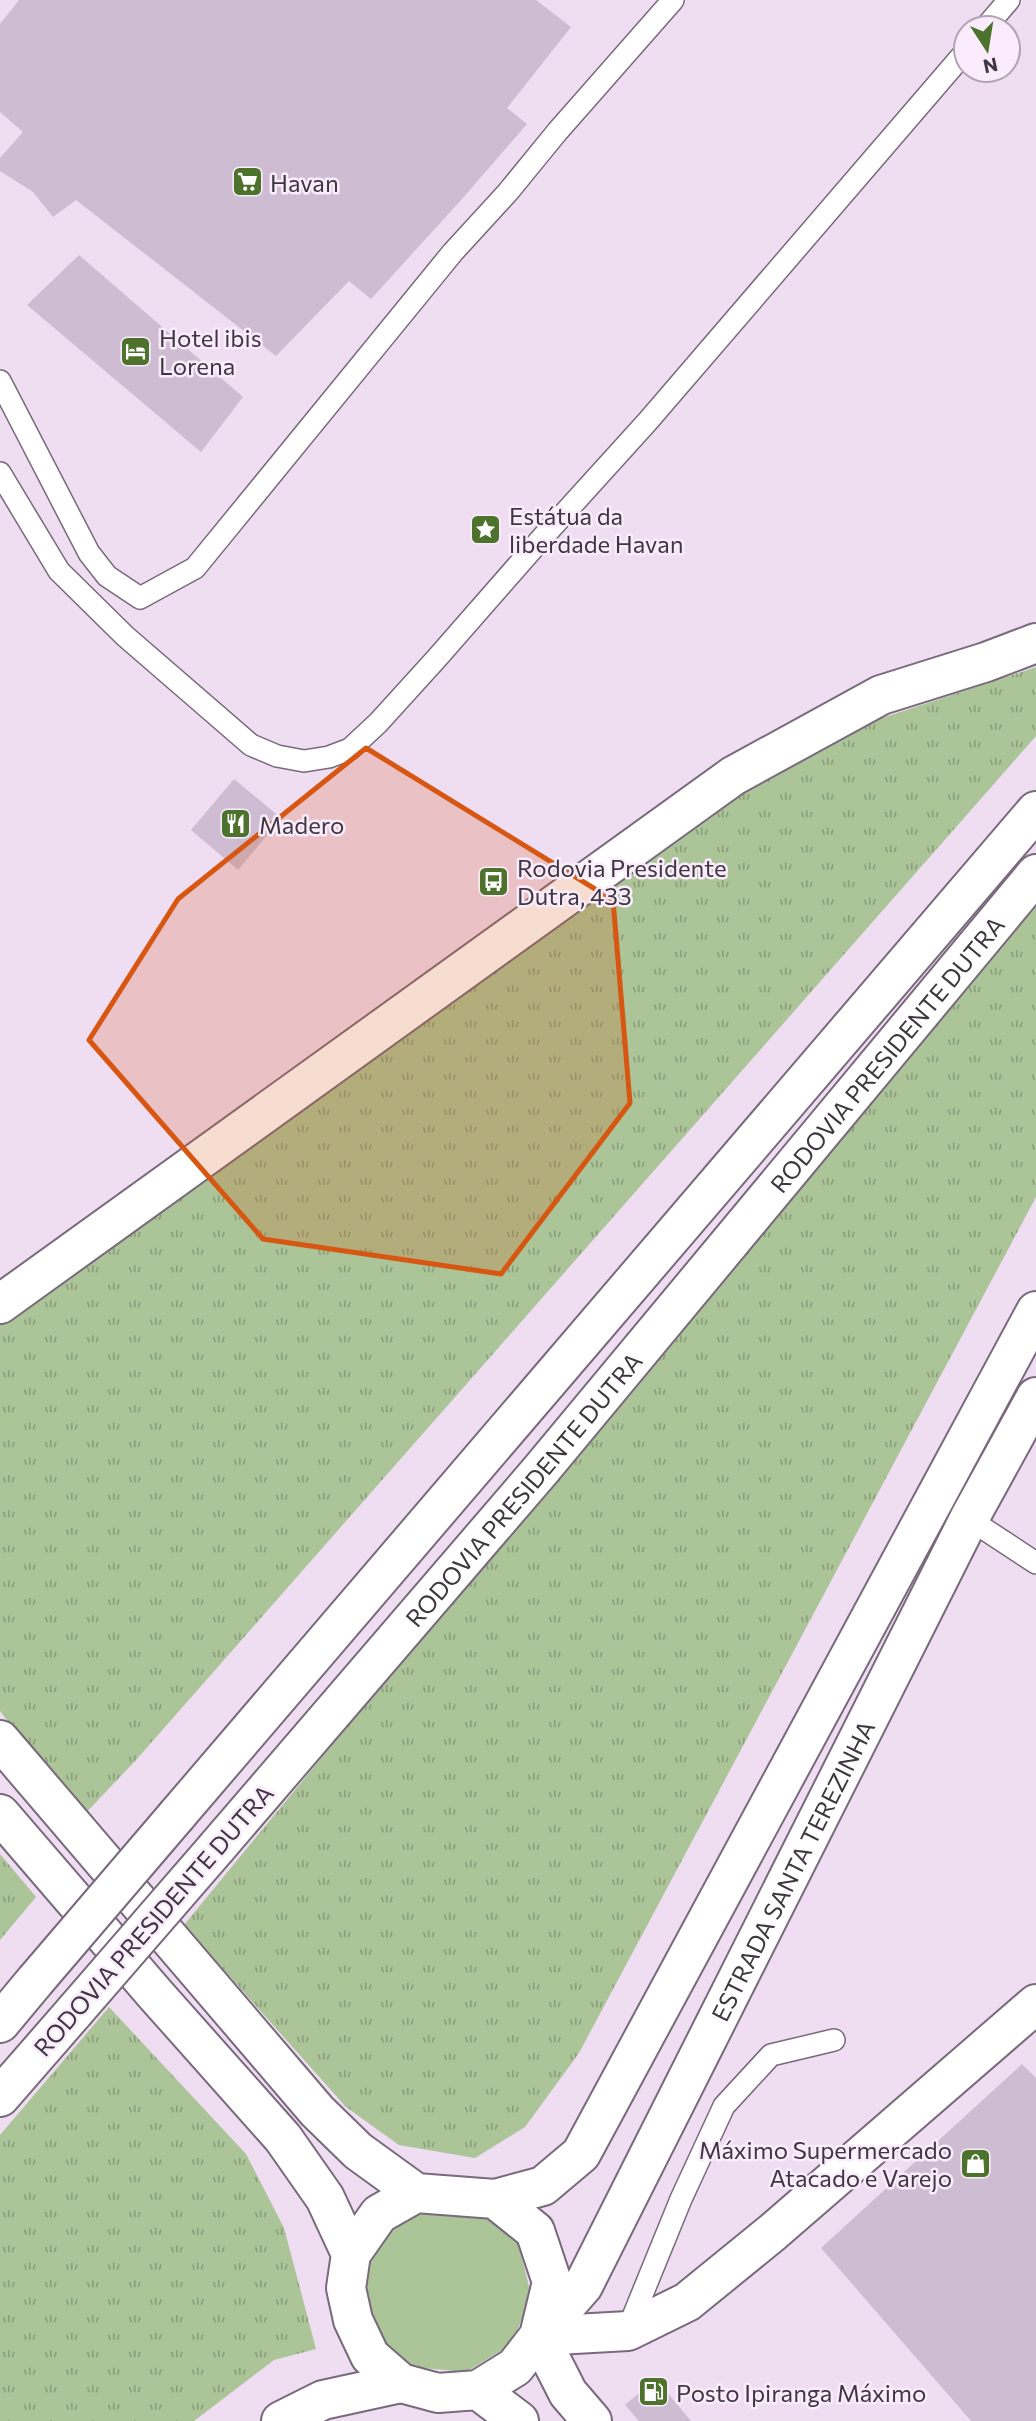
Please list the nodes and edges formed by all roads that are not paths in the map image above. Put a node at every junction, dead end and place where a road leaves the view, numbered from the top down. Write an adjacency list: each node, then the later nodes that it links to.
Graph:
1 (673, 0): 5 (lane)
2 (1009, 0): 3 (lane)
3 (997, 14)
4 (952, 67): 6 (lane)
5 (0, 381)
6 (0, 473)
7 (1036, 643): 10 (main road)
8 (1036, 810): 18 (main road, RODOVIA PRESIDENTE DUTRA, bridge)
9 (1036, 874): 20 (main road, RODOVIA PRESIDENTE DUTRA, bridge)
10 (0, 1304)
11 (1036, 1311): 22 (main road)
12 (1036, 1397): 13 (main road, ESTRADA SANTA TEREZINHA)
13 (969, 1520): 14 (lane); 25 (main road, ESTRADA SANTA TEREZINHA)
14 (1036, 1563)
15 (0, 1740): 21 (main road)
16 (0, 1814): 23 (main road)
17 (1036, 2004): 24 (main road)
18 (0, 2023)
19 (834, 2040): 24 (lane)
20 (0, 2097)
21 (416, 2193): 22 (main road); 23 (main road)
22 (495, 2199): 25 (main road)
23 (351, 2254): 26 (main road)
24 (628, 2331): 25 (main road)
25 (538, 2336): 27 (main road); 30 (main road)
26 (401, 2383): 27 (main road); 28 (main road)
27 (478, 2390): 29 (main road)
28 (281, 2421)
29 (519, 2421)
30 (592, 2421)

